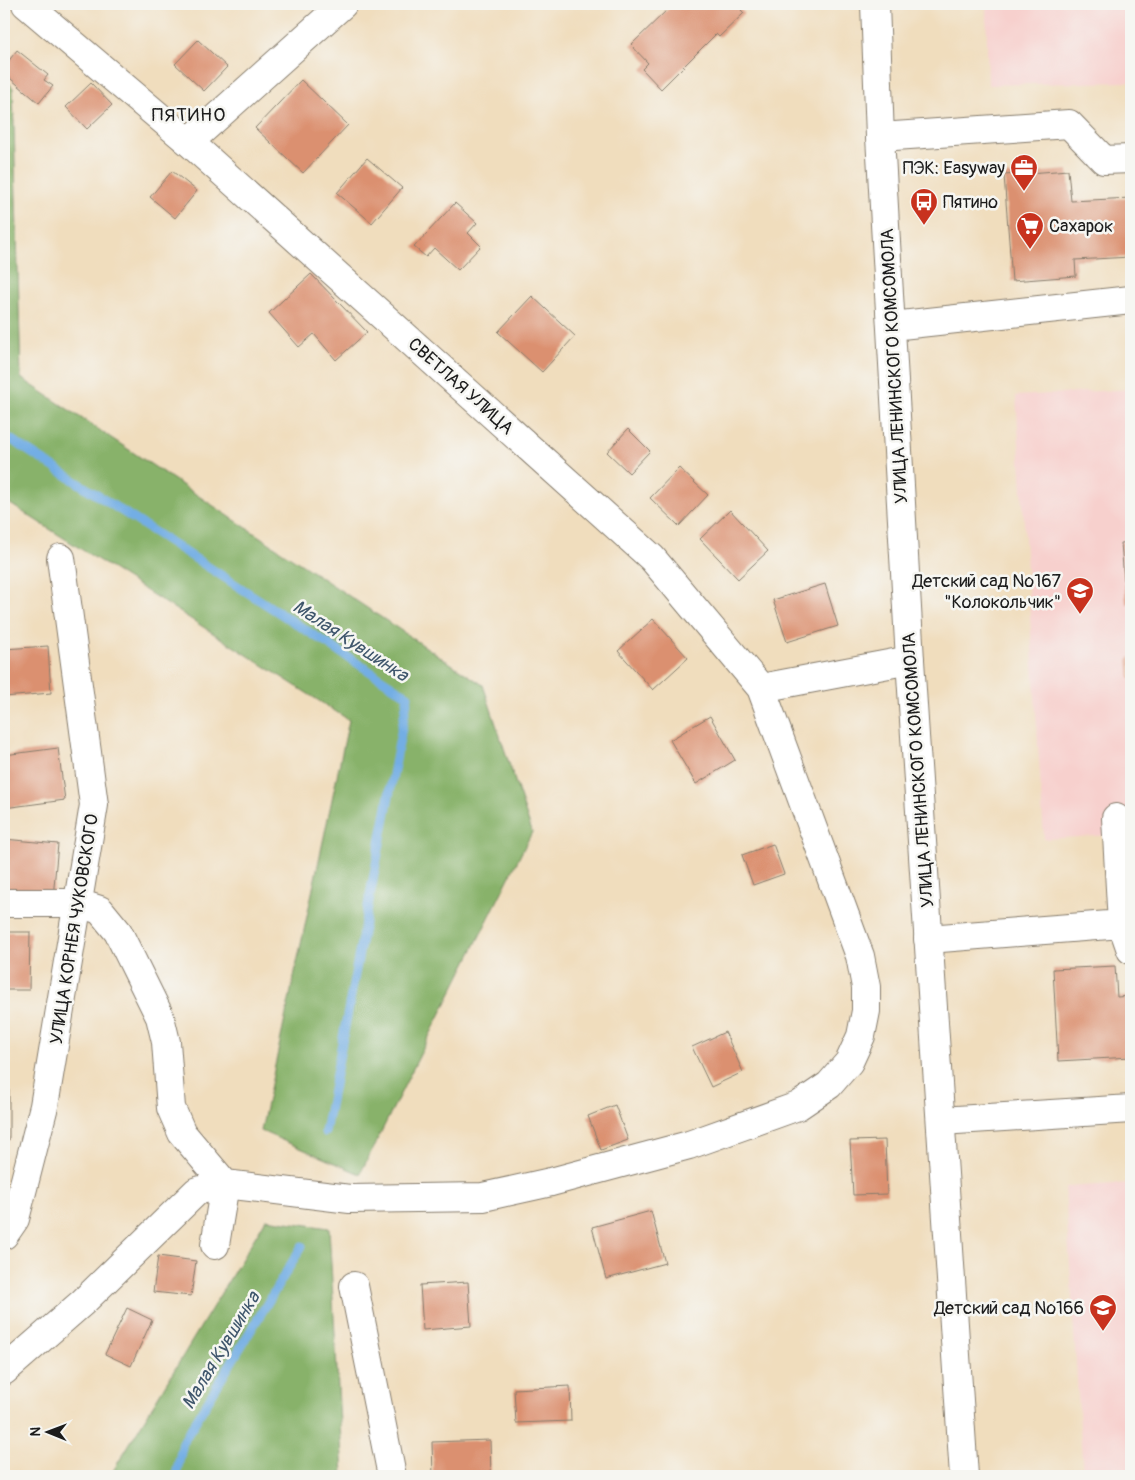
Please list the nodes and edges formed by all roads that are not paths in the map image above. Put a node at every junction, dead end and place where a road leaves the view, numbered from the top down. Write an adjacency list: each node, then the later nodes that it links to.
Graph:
1 (26, 4): 5 (street, СВЕТЛАЯ УЛИЦА)
2 (343, 4): 5 (street)
3 (875, 4): 4 (street, УЛИЦА ЛЕНИНСКОГО КОМСОМОЛА)
4 (880, 138): 6 (street); 8 (street, УЛИЦА ЛЕНИНСКОГО КОМСОМОЛА)
5 (190, 142): 11 (street, СВЕТЛАЯ УЛИЦА)
6 (1131, 159)
7 (1131, 300): 8 (street)
8 (892, 326): 10 (street, УЛИЦА ЛЕНИНСКОГО КОМСОМОЛА)
9 (61, 558): 14 (street, УЛИЦА КОРНЕЯ ЧУКОВСКОГО)
10 (910, 660): 11 (street); 16 (street, УЛИЦА ЛЕНИНСКОГО КОМСОМОЛА)
11 (761, 688): 20 (street, СВЕТЛАЯ УЛИЦА)
12 (1116, 818): 15 (street)
13 (4, 903): 14 (street)
14 (78, 903): 20 (street); 21 (street, УЛИЦА КОРНЕЯ ЧУКОВСКОГО)
15 (1122, 924): 16 (street); 17 (street)
16 (928, 939): 19 (street, УЛИЦА ЛЕНИНСКОГО КОМСОМОЛА)
17 (1131, 950)
18 (1131, 1109): 19 (street)
19 (941, 1121): 26 (street, УЛИЦА ЛЕНИНСКОГО КОМСОМОЛА)
20 (224, 1184): 22 (street); 24 (street)
21 (4, 1235)
22 (215, 1245)
23 (354, 1286): 25 (street)
24 (4, 1371)
25 (392, 1476)
26 (964, 1476)

